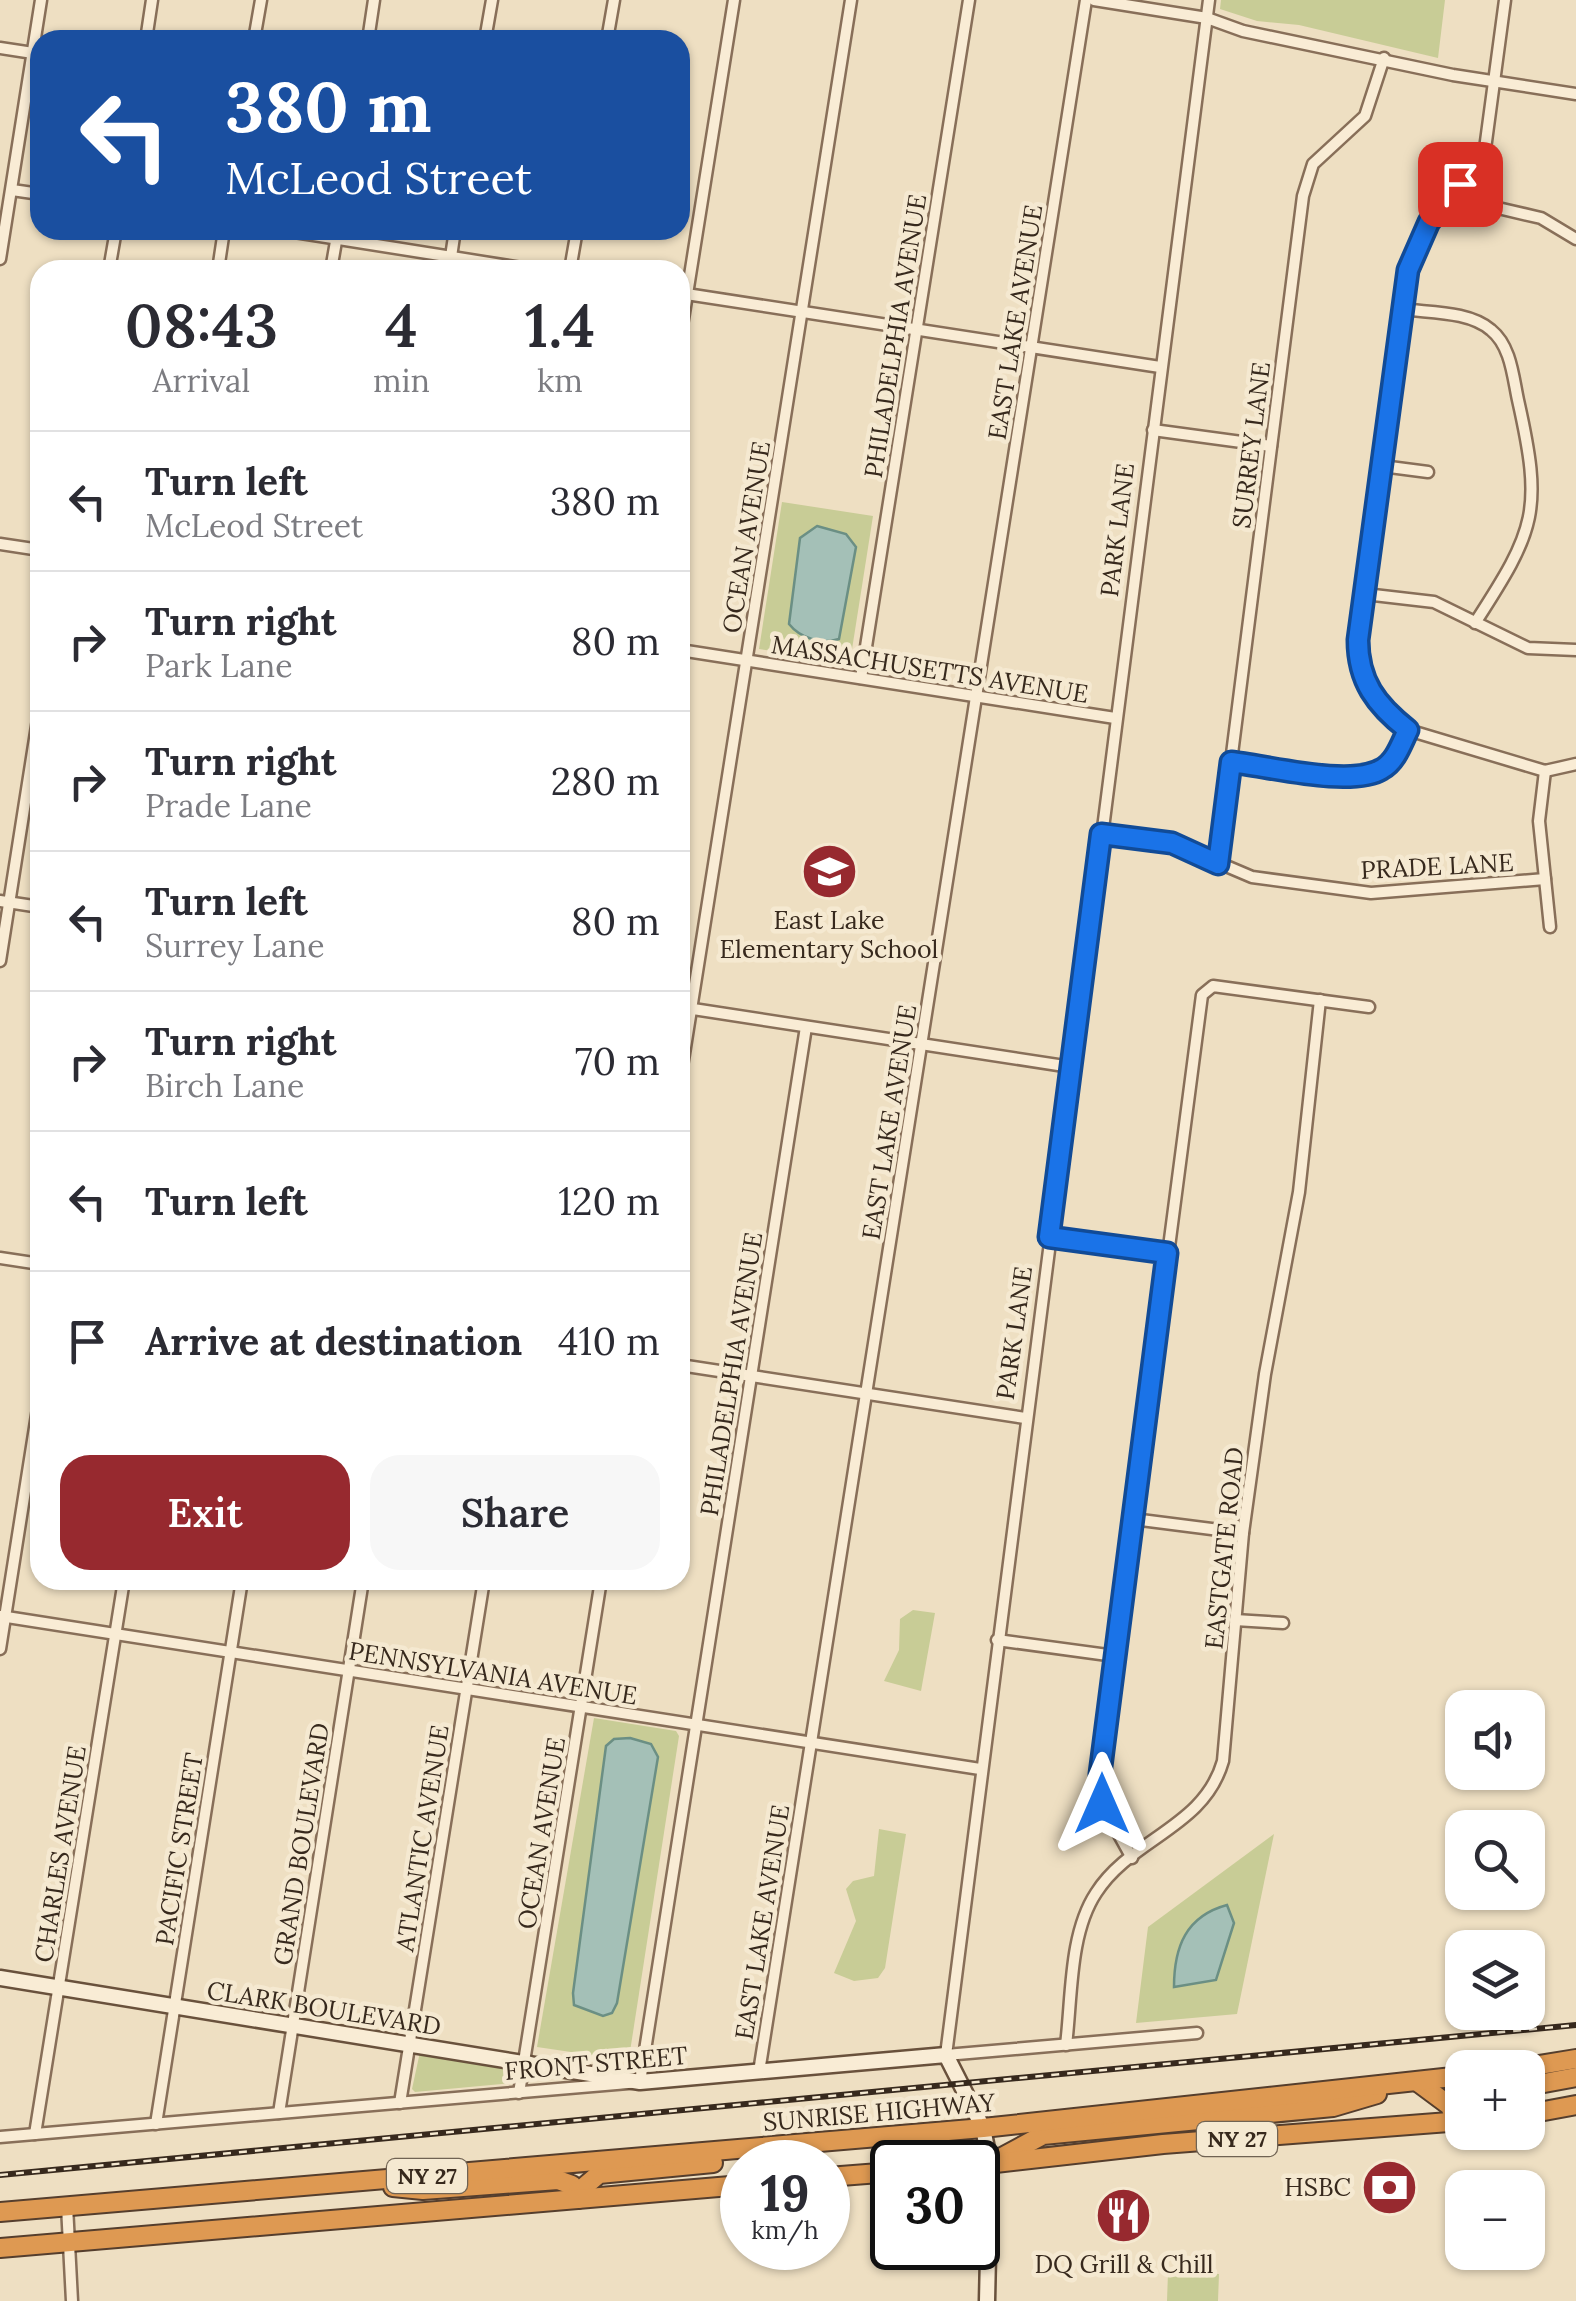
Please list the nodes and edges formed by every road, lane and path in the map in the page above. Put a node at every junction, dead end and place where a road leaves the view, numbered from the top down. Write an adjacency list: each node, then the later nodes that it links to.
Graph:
1 (41, 0): 14 (street)
2 (152, 0): 15 (street)
3 (261, 0): 16 (street)
4 (374, 0): 17 (street)
5 (492, 0): 18 (street)
6 (614, 0): 19 (street)
7 (734, 0): 38 (street)
8 (851, 0): 41 (street, OCEAN AVENUE)
9 (969, 0): 42 (street, PHILADELPHIA AVENUE)
10 (1090, 0): 13 (street); 43 (street, EAST LAKE AVENUE)
11 (1209, 0): 13 (street, PARK LANE)
12 (1505, 0): 24 (street)
13 (1207, 18): 22 (street); 44 (street, PARK LANE)
14 (36, 30)
15 (148, 30)
16 (256, 30)
17 (370, 30)
18 (487, 30)
19 (609, 30)
20 (0, 48): 21 (street)
21 (30, 53)
22 (1384, 58): 24 (street); 46 (street, SURREY LANE)
23 (30, 72): 27 (street)
24 (1494, 82): 25 (street); 28 (street)
25 (1576, 94)
26 (0, 162): 27 (street)
27 (15, 165): 29 (street)
28 (1460, 184): 31 (street); 40 (street)
29 (12, 190): 30 (street); 35 (street)
30 (30, 193)
31 (1576, 239)
32 (367, 240): 34 (street)
33 (454, 240): 34 (street)
34 (451, 257): 36 (street); 37 (street)
35 (0, 259)
36 (451, 260)
37 (470, 260)
38 (690, 260)
39 (690, 295): 41 (street)
40 (1402, 310): 47 (street); 52 (street)
41 (802, 312): 42 (street); 55 (street, OCEAN AVENUE)
42 (916, 330): 43 (street); 56 (street, PHILADELPHIA AVENUE)
43 (1031, 349): 44 (street); 57 (street, EAST LAKE AVENUE)
44 (1160, 367): 45 (street, PARK LANE)
45 (1153, 430): 46 (street); 58 (street, PARK LANE)
46 (1271, 446): 61 (street, SURREY LANE)
47 (1382, 466): 48 (street); 51 (street)
48 (1428, 472)
49 (0, 544): 50 (street)
50 (30, 548)
51 (1365, 594): 52 (street); 59 (street)
52 (1474, 623): 53 (street)
53 (1576, 650)
54 (690, 652): 55 (street, MASSACHUSETTS AVENUE)
55 (746, 660): 56 (street, MASSACHUSETTS AVENUE); 71 (street, OCEAN AVENUE)
56 (862, 678): 57 (street, MASSACHUSETTS AVENUE)
57 (976, 696): 58 (street, MASSACHUSETTS AVENUE); 76 (street, EAST LAKE AVENUE)
58 (1115, 718): 64 (street, PARK LANE)
59 (1408, 730): 61 (street); 63 (street)
60 (30, 762): 67 (street)
61 (1231, 762): 65 (street, SURREY LANE)
62 (1576, 764): 63 (street)
63 (1545, 771): 66 (street)
64 (1101, 834): 65 (street, PRADE LANE); 77 (street, PARK LANE)
65 (1218, 864): 66 (street, PRADE LANE)
66 (1544, 880): 69 (street)
67 (5, 901): 68 (street); 70 (street)
68 (30, 905)
69 (1550, 927)
70 (0, 960)
71 (690, 985)
72 (1320, 1000): 73 (street); 79 (street); 88 (street, EASTGATE ROAD)
73 (1369, 1006)
74 (690, 1009): 75 (street)
75 (806, 1027): 76 (street); 83 (street, PHILADELPHIA AVENUE)
76 (921, 1046): 77 (street); 84 (street, EAST LAKE AVENUE)
77 (1071, 1067): 78 (street, PARK LANE)
78 (1049, 1237): 79 (street); 85 (street, PARK LANE)
79 (1167, 1253): 87 (street)
80 (0, 1258): 81 (street)
81 (30, 1262)
82 (690, 1368): 83 (street)
83 (751, 1377): 84 (street); 105 (street, PHILADELPHIA AVENUE)
84 (866, 1395): 85 (street); 106 (street, EAST LAKE AVENUE)
85 (1026, 1418): 98 (street, PARK LANE)
86 (30, 1454): 94 (street)
87 (1133, 1519): 88 (street); 101 (street)
88 (1244, 1533): 95 (street, EASTGATE ROAD)
89 (122, 1590): 97 (street, CHARLES AVENUE)
90 (240, 1590): 100 (street, PACIFIC STREET)
91 (361, 1590): 102 (street, GRAND BOULEVARD)
92 (482, 1590): 103 (street, ATLANTIC AVENUE)
93 (599, 1590): 104 (street, OCEAN AVENUE)
94 (2, 1616): 97 (street, PENNSYLVANIA AVENUE); 99 (street)
95 (1234, 1620): 96 (street); 108 (street, EASTGATE ROAD)
96 (1283, 1623)
97 (115, 1634): 100 (street, PENNSYLVANIA AVENUE); 110 (street, CHARLES AVENUE)
98 (997, 1640): 101 (street); 107 (street, PARK LANE)
99 (0, 1648)
100 (230, 1651): 102 (street, PENNSYLVANIA AVENUE); 111 (street, PACIFIC STREET)
101 (1115, 1656): 108 (street)
102 (348, 1670): 103 (street, PENNSYLVANIA AVENUE); 112 (street, GRAND BOULEVARD)
103 (466, 1689): 104 (street, PENNSYLVANIA AVENUE); 114 (street, ATLANTIC AVENUE)
104 (581, 1707): 105 (street, PENNSYLVANIA AVENUE); 118 (street, OCEAN AVENUE)
105 (696, 1726): 106 (street, PENNSYLVANIA AVENUE); 123 (street, PHILADELPHIA AVENUE)
106 (810, 1743): 107 (street, PENNSYLVANIA AVENUE); 120 (street, EAST LAKE AVENUE)
107 (980, 1769): 116 (street, PARK LANE)
108 (1132, 1858): 115 (street, EASTGATE ROAD)
109 (0, 1978): 110 (street, CLARK BOULEVARD)
110 (59, 1988): 111 (street, CLARK BOULEVARD); 137 (street, CHARLES AVENUE)
111 (174, 2006): 112 (street, CLARK BOULEVARD); 135 (street, PACIFIC STREET)
112 (292, 2026): 114 (street, CLARK BOULEVARD); 132 (street, GRAND BOULEVARD)
113 (1197, 2033): 115 (street, FRONT STREET)
114 (410, 2045): 118 (street, CLARK BOULEVARD); 128 (street, ATLANTIC AVENUE)
115 (1066, 2045): 116 (street, FRONT STREET)
116 (946, 2055): 120 (street, FRONT STREET); 136 (street)
117 (1576, 2059): 119 (highway)
118 (525, 2064): 123 (street, CLARK BOULEVARD); 126 (street, OCEAN AVENUE)
119 (1545, 2064)
120 (758, 2072): 123 (street, FRONT STREET)
121 (1576, 2077): 124 (highway)
122 (1445, 2079): 125 (highway, SUNRISE HIGHWAY / NY 27)
123 (640, 2082): 126 (street, FRONT STREET)
124 (1545, 2083)
125 (1410, 2084): 127 (highway, SUNRISE HIGHWAY / NY 27); 129 (highway); 134 (highway)
126 (519, 2092): 128 (street, FRONT STREET)
127 (1225, 2102): 134 (highway); 136 (highway, SUNRISE HIGHWAY / NY 27)
128 (400, 2103): 132 (street, FRONT STREET)
129 (1445, 2103)
130 (1576, 2105): 131 (highway)
131 (1545, 2111)
132 (278, 2113): 135 (street, FRONT STREET)
133 (1445, 2118): 141 (highway, NY 27)
134 (1211, 2119): 141 (highway); 143 (highway)
135 (156, 2124): 137 (street, FRONT STREET)
136 (983, 2128): 139 (highway, SUNRISE HIGHWAY / NY 27); 140 (street)
137 (36, 2134): 138 (street, FRONT STREET)
138 (0, 2137)
139 (843, 2140)
140 (983, 2140)
141 (1163, 2144): 145 (highway, NY 27)
142 (720, 2150): 146 (highway, SUNRISE HIGHWAY / NY 27)
143 (1000, 2155)
144 (720, 2162): 148 (highway)
145 (1000, 2163)
146 (338, 2183): 148 (highway); 149 (highway, SUNRISE HIGHWAY / NY 27)
147 (720, 2186): 148 (highway, NY 27)
148 (578, 2196): 151 (highway, NY 27)
149 (67, 2206): 150 (highway, SUNRISE HIGHWAY / NY 27); 151 (street)
150 (0, 2212)
151 (69, 2242): 152 (highway, NY 27); 154 (street)
152 (0, 2248)
153 (986, 2270): 155 (street)
154 (72, 2301)
155 (987, 2301)

